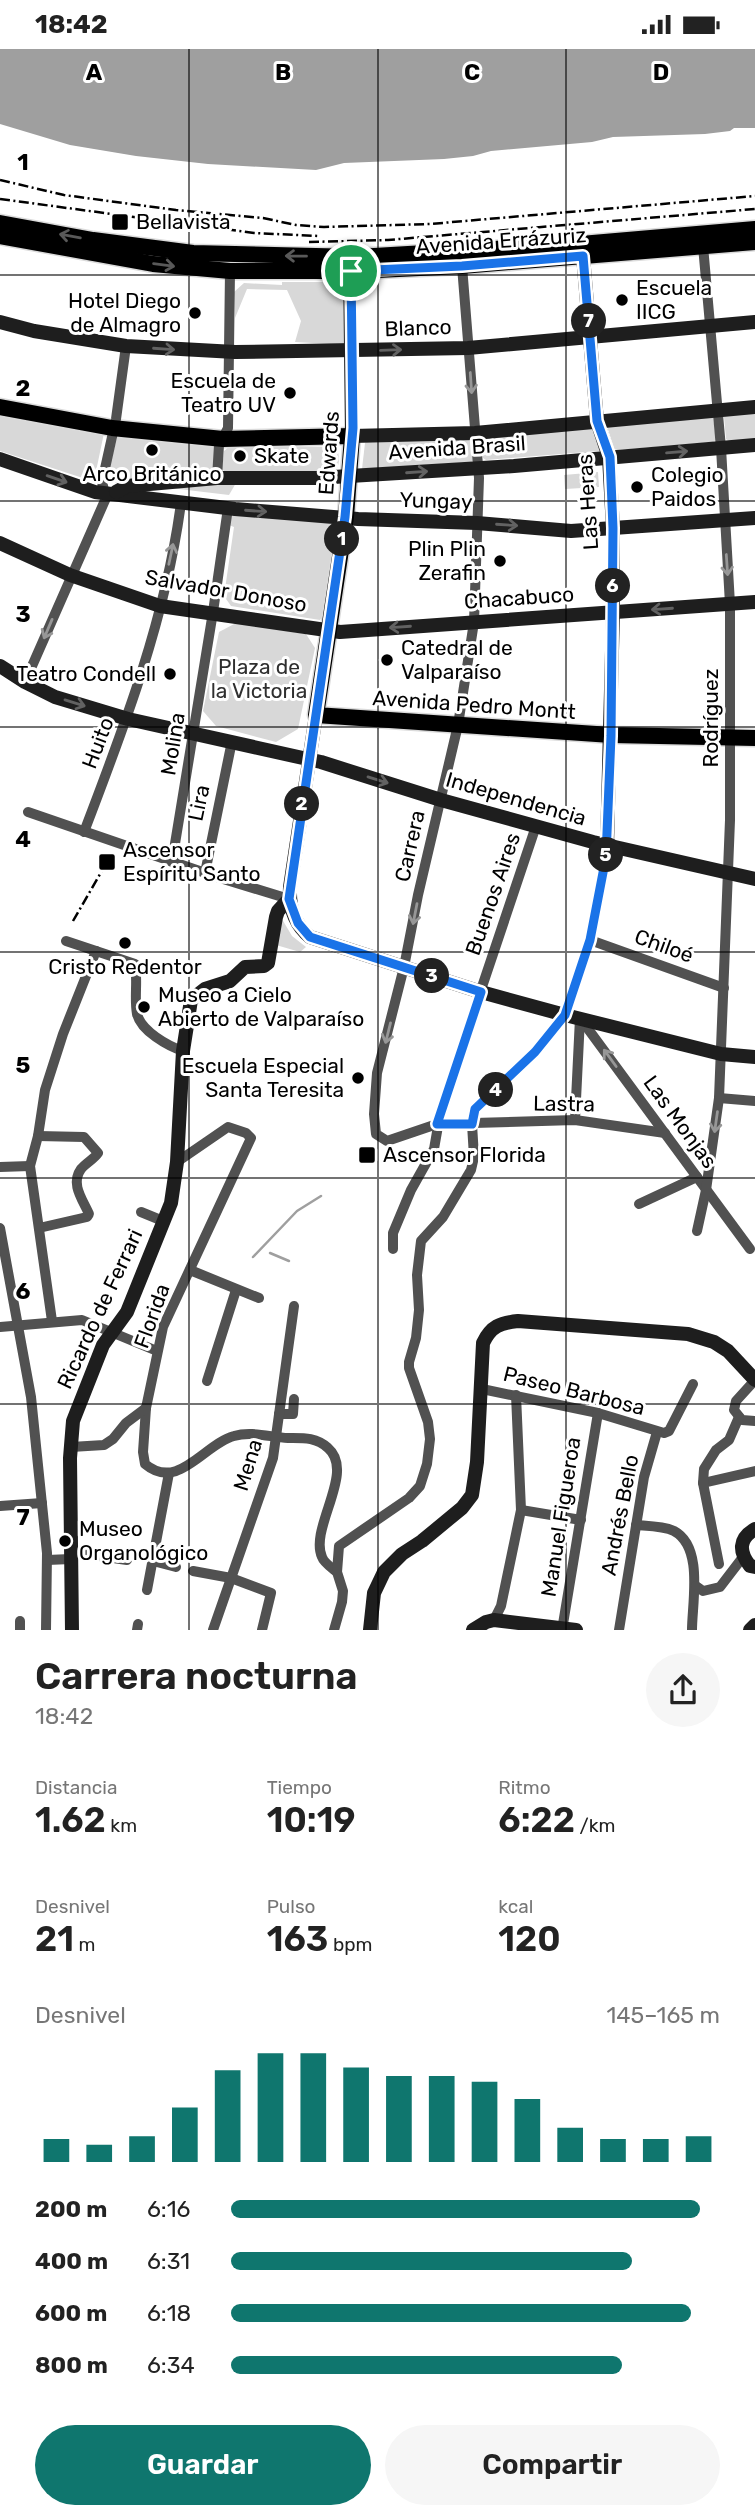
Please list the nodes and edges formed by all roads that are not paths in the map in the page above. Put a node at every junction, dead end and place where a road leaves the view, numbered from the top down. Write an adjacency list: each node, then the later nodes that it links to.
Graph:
1 (0, 223): 7 (main road, Avenida Errázuriz, one-way to 1)
2 (755, 229): 7 (main road, Avenida Errázuriz)
3 (0, 236): 9 (main road, Avenida Errázuriz, one-way to 9)
4 (755, 242): 5 (main road, Avenida Errázuriz)
5 (703, 246): 6 (main road, Avenida Errázuriz); 12 (street, Rodríguez)
6 (583, 256): 8 (main road, Avenida Errázuriz); 13 (street, Las Heras)
7 (351, 264): 8 (main road, Avenida Errázuriz); 9 (main road, Avenida Errázuriz); 17 (street, Edwards)
8 (462, 266): 15 (street, Carrera)
9 (230, 271): 16 (street)
10 (0, 322): 14 (street, Blanco)
11 (755, 322): 12 (street, Blanco)
12 (709, 326): 13 (street, Blanco); 20 (street, Rodríguez)
13 (590, 338): 15 (street, Blanco); 21 (street, Las Heras)
14 (126, 346): 16 (street, Blanco, one-way to 16); 22 (street)
15 (468, 348): 17 (street, Blanco, one-way to 15); 23 (street, Carrera, one-way to 23)
16 (230, 352): 17 (street, Blanco); 25 (street)
17 (353, 352): 24 (street, Edwards)
18 (0, 407): 22 (main road, Avenida Brasil)
19 (755, 407): 20 (street, Avenida Brasil)
20 (717, 410): 21 (street, Avenida Brasil); 27 (street, Rodríguez)
21 (597, 421): 23 (street, Avenida Brasil); 28 (street, Las Heras)
22 (112, 428): 25 (main road, Avenida Brasil); 33 (street)
23 (475, 433): 24 (street, Avenida Brasil); 30 (street, Carrera)
24 (352, 436): 25 (main road, Avenida Brasil); 31 (main road, Edwards)
25 (223, 439): 32 (street)
26 (755, 445): 27 (street, Avenida Brasil)
27 (721, 448): 28 (street, Avenida Brasil, one-way to 27); 38 (street, Rodríguez)
28 (610, 457): 30 (street, Avenida Brasil); 40 (street, Las Heras)
29 (0, 459): 33 (street, Avenida Brasil, one-way to 33)
30 (479, 468): 31 (street, Avenida Brasil, one-way to 30); 39 (street, Carrera)
31 (349, 477): 32 (street, Avenida Brasil); 36 (main road, Edwards)
32 (218, 478): 33 (street, Avenida Brasil)
33 (110, 492): 34 (street, Yungay); 42 (street)
34 (181, 503): 35 (street, Yungay); 45 (street, Huito, one-way to 34)
35 (228, 508): 36 (street, Yungay, one-way to 36); 46 (street, Molina)
36 (345, 517): 39 (street, Yungay); 49 (main road, Edwards)
37 (755, 518): 38 (street, Yungay)
38 (724, 520): 40 (street, Yungay); 44 (street, Rodríguez, one-way to 44)
39 (477, 523): 40 (street, Yungay, one-way to 40); 48 (street, Carrera)
40 (613, 528): 47 (street, Las Heras)
41 (0, 543): 42 (street, Salvador Donoso)
42 (70, 575): 45 (street, Salvador Donoso); 51 (street, one-way to 51)
43 (755, 602): 44 (street, Chacabuco)
44 (730, 604): 47 (street, Chacabuco, one-way to 47); 57 (street, Rodríguez)
45 (160, 605): 46 (street, Salvador Donoso); 53 (street, Huito)
46 (213, 612): 49 (street, Salvador Donoso); 55 (street, Molina)
47 (613, 612): 48 (street, Chacabuco); 56 (street, Las Heras)
48 (474, 622): 49 (street, Chacabuco, one-way to 49); 54 (street, Carrera)
49 (329, 630): 52 (main road, Edwards)
50 (0, 666): 51 (street, Independencia)
51 (25, 682): 53 (street, Independencia, one-way to 53)
52 (316, 715): 54 (main road, Avenida Pedro Montt); 60 (street, Edwards)
53 (128, 719): 55 (street, Independencia); 64 (street, Huito)
54 (458, 725): 56 (main road, Avenida Pedro Montt); 61 (street, Carrera)
55 (194, 733): 59 (street, Independencia); 66 (street, Molina)
56 (611, 736): 57 (main road, Avenida Pedro Montt); 65 (street, Las Heras)
57 (729, 738): 58 (main road, Avenida Pedro Montt); 68 (street, Rodríguez)
58 (755, 738)
59 (232, 741): 60 (street, Independencia); 67 (street, Lira)
60 (309, 759): 61 (street, Independencia, one-way to 61); 70 (street, Edwards)
61 (441, 800): 63 (street, Independencia); 74 (street, Carrera, one-way to 74)
62 (28, 812): 64 (street)
63 (536, 826): 65 (street, Independencia); 76 (street, Buenos Aires)
64 (84, 831): 66 (street)
65 (607, 846): 68 (street, Independencia); 71 (street, Las Heras)
66 (172, 862): 67 (street)
67 (205, 873): 70 (street)
68 (729, 874): 69 (street, Independencia); 75 (street, Rodríguez)
69 (755, 879)
70 (289, 899): 74 (street); 78 (street, Ricardo de Ferrari)
71 (590, 940): 75 (street, Chiloé); 77 (street, Las Heras)
72 (66, 941): 73 (street)
73 (96, 951): 78 (street); 87 (street)
74 (404, 967): 76 (street); 88 (street, Carrera, one-way to 88)
75 (724, 988): 79 (street, Rodríguez)
76 (481, 992): 77 (street); 84 (street, Buenos Aires)
77 (573, 1016): 79 (street); 83 (street); 85 (street, Las Heras); 86 (street, Las Monjas, one-way to 77)
78 (183, 1051): 89 (street, Ricardo de Ferrari)
79 (721, 1054): 80 (street); 81 (street, Rodríguez)
80 (755, 1057)
81 (719, 1098): 82 (street); 93 (street, Rodríguez, one-way to 93)
82 (755, 1101)
83 (575, 1120): 85 (street, Lastra); 86 (street, Lastra)
84 (437, 1124): 85 (street, Lastra); 88 (street, Lastra); 102 (street, Buenos Aires)
85 (472, 1124): 145 (street)
86 (665, 1133): 92 (street, Las Monjas)
87 (38, 1136): 90 (street); 100 (street)
88 (381, 1139)
89 (177, 1161): 94 (street, Florida); 98 (street, Ricardo de Ferrari)
90 (30, 1166): 91 (street); 100 (street)
91 (0, 1167)
92 (697, 1177): 93 (street, Las Monjas); 96 (street)
93 (706, 1190): 101 (street); 103 (street, Las Monjas)
94 (225, 1197): 95 (street); 104 (street, Florida)
95 (237, 1202)
96 (639, 1204)
97 (142, 1212): 98 (street)
98 (163, 1221): 111 (street, Ricardo de Ferrari)
99 (0, 1228): 109 (street)
100 (39, 1228): 108 (street)
101 (696, 1231)
102 (393, 1249)
103 (750, 1249)
104 (190, 1270): 105 (street); 112 (street, Florida)
105 (236, 1290): 106 (street); 114 (street)
106 (259, 1298)
107 (294, 1305): 121 (street, Mena)
108 (52, 1321): 109 (street); 111 (street)
109 (16, 1325): 110 (street); 130 (street)
110 (0, 1327)
111 (111, 1333): 112 (street); 126 (street, Ricardo de Ferrari)
112 (157, 1351): 119 (street, Florida)
113 (755, 1380): 116 (street); 122 (street)
114 (207, 1381)
115 (693, 1384): 124 (street, Andrés Bello)
116 (482, 1389): 117 (street, Paseo Barbosa); 157 (street)
117 (516, 1395): 120 (street, Paseo Barbosa); 132 (street)
118 (295, 1399): 121 (street)
119 (146, 1408): 126 (street); 128 (street, Florida)
120 (598, 1413): 124 (street, Paseo Barbosa); 133 (street, Manuel Figueroa)
121 (279, 1414): 125 (street, Mena)
122 (738, 1417): 123 (street); 129 (street)
123 (755, 1421)
124 (657, 1432): 134 (street, Andrés Bello)
125 (277, 1437): 128 (street); 145 (street); 146 (street, Mena)
126 (71, 1447): 136 (street, Ricardo de Ferrari)
127 (755, 1471): 129 (street)
128 (169, 1473): 140 (street)
129 (703, 1483): 141 (street)
130 (42, 1503): 131 (street); 138 (street)
131 (0, 1506)
132 (521, 1510): 133 (street); 149 (street)
133 (581, 1520): 151 (street, Manuel Figueroa)
134 (636, 1525): 147 (street); 159 (street, Andrés Bello)
135 (755, 1529): 137 (street)
136 (71, 1555): 138 (street); 139 (street); 153 (street, Ricardo de Ferrari)
137 (743, 1557): 143 (street); 147 (street)
138 (47, 1560): 152 (street)
139 (127, 1560)
140 (153, 1561): 142 (street); 148 (street)
141 (719, 1564)
142 (176, 1567)
143 (755, 1567)
144 (193, 1571): 146 (street)
145 (337, 1573): 156 (street)
146 (231, 1578): 154 (street, Mena); 155 (street)
147 (696, 1586): 160 (street)
148 (147, 1590)
149 (494, 1625): 151 (street); 158 (street)
150 (755, 1625): 161 (street)
151 (567, 1629)
152 (46, 1630)
153 (72, 1630)
154 (213, 1630)
155 (262, 1630)
156 (334, 1630)
157 (370, 1630)
158 (473, 1630)
159 (619, 1630)
160 (692, 1630)
161 (750, 1630)

